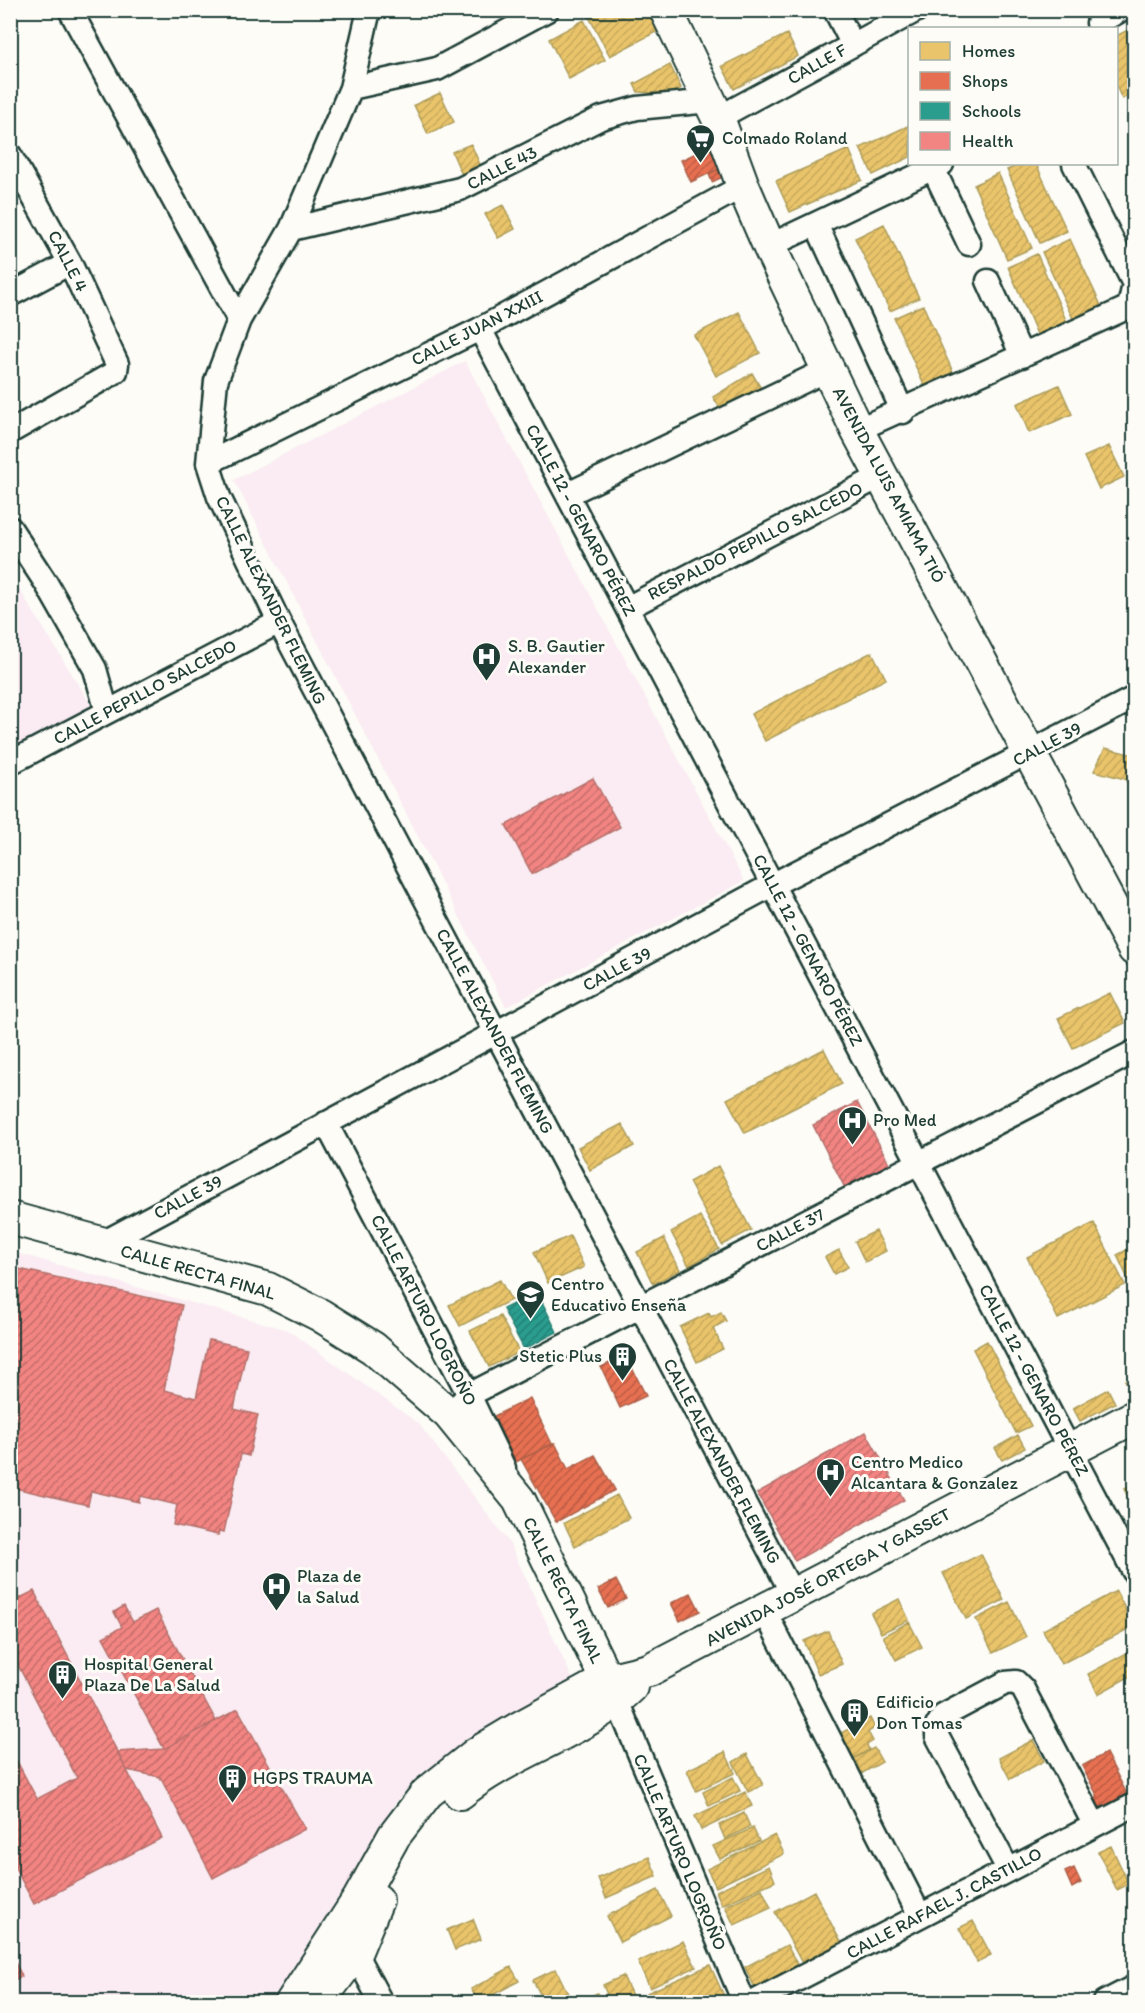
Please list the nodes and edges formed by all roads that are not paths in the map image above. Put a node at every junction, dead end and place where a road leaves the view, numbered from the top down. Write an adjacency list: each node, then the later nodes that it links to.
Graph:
1 (70, 10): 23 (street)
2 (369, 10): 10 (street)
3 (547, 10): 10 (street)
4 (666, 10): 11 (main road, AVENIDA LUIS AMIAMA TIÓ)
5 (836, 10): 9 (street)
6 (917, 10): 9 (street, CALLE F)
7 (1121, 10): 8 (street)
8 (1098, 23)
9 (853, 45): 11 (street, CALLE F)
10 (351, 88): 17 (street)
11 (714, 110): 15 (main road, AVENIDA LUIS AMIAMA TIÓ); 17 (street, CALLE 43)
12 (1074, 165): 25 (street)
13 (938, 166): 16 (street); 18 (street)
14 (14, 167): 20 (street, CALLE 4)
15 (743, 186): 19 (main road, AVENIDA LUIS AMIAMA TIÓ); 24 (street, CALLE JUAN XXIII)
16 (816, 224): 19 (street); 27 (street)
17 (291, 229): 23 (street)
18 (969, 244)
19 (769, 246): 26 (main road, AVENIDA LUIS AMIAMA TIÓ)
20 (70, 263): 22 (street); 29 (street, CALLE 4)
21 (988, 281): 25 (street)
22 (10, 295)
23 (239, 320): 30 (street)
24 (480, 329): 30 (street, CALLE JUAN XXIII); 32 (street, CALLE 12 - GENARO PÉREZ)
25 (1022, 356): 27 (street)
26 (829, 369): 28 (main road, AVENIDA LUIS AMIAMA TIÓ); 32 (street)
27 (903, 411): 28 (street)
28 (857, 430): 31 (main road, AVENIDA LUIS AMIAMA TIÓ)
29 (10, 432)
30 (208, 463): 35 (street, CALLE ALEXANDER FLEMING)
31 (883, 475): 34 (street, RESPALDO PEPILLO SALCEDO); 38 (main road, AVENIDA LUIS AMIAMA TIÓ)
32 (568, 495): 34 (street, CALLE 12 - GENARO PÉREZ)
33 (10, 528): 37 (street)
34 (627, 608): 40 (street, CALLE 12 - GENARO PÉREZ)
35 (279, 622): 37 (street, CALLE PEPILLO SALCEDO); 42 (street, CALLE ALEXANDER FLEMING)
36 (1134, 698): 38 (street, CALLE 39)
37 (107, 712): 39 (street, CALLE PEPILLO SALCEDO)
38 (1031, 752): 40 (street, CALLE 39); 41 (main road, AVENIDA LUIS AMIAMA TIÓ)
39 (10, 763)
40 (772, 885): 42 (street, CALLE 39); 45 (street, CALLE 12 - GENARO PÉREZ)
41 (1134, 949)
42 (496, 1035): 44 (street, CALLE 39); 48 (street, CALLE ALEXANDER FLEMING)
43 (1134, 1052): 45 (street, CALLE 37)
44 (326, 1123): 47 (street, CALLE 39); 49 (street, CALLE ARTURO LOGROÑO)
45 (919, 1164): 48 (street, CALLE 37); 51 (street, CALLE 12 - GENARO PÉREZ)
46 (10, 1218): 47 (main road, CALLE RECTA FINAL)
47 (101, 1244): 49 (main road, CALLE RECTA FINAL)
48 (640, 1307): 49 (street, CALLE 37); 53 (street, CALLE ALEXANDER FLEMING)
49 (459, 1405): 55 (main road, CALLE RECTA FINAL)
50 (1134, 1418): 51 (main road, AVENIDA JOSÉ ORTEGA Y GASSET)
51 (1071, 1450): 52 (street, CALLE 12 - GENARO PÉREZ); 53 (main road, AVENIDA JOSÉ ORTEGA Y GASSET)
52 (1134, 1572)
53 (793, 1595): 54 (main road, AVENIDA JOSÉ ORTEGA Y GASSET)
54 (765, 1611): 55 (main road, AVENIDA JOSÉ ORTEGA Y GASSET); 60 (street)
55 (612, 1691): 59 (main road, AVENIDA JOSÉ ORTEGA Y GASSET); 61 (main road, AVENIDA JOSÉ ORTEGA Y GASSET); 66 (street, CALLE ARTURO LOGROÑO)
56 (1134, 1805): 57 (street, CALLE RAFAEL J. CASTILLO)
57 (1094, 1824): 58 (street, CALLE RAFAEL J. CASTILLO); 58 (street)
58 (1008, 1869): 60 (street, CALLE RAFAEL J. CASTILLO)
59 (359, 1899): 61 (street); 63 (main road, AVENIDA JOSÉ ORTEGA Y GASSET)
60 (920, 1916): 67 (street, CALLE RAFAEL J. CASTILLO)
61 (355, 1953): 64 (main road, AVENIDA JOSÉ ORTEGA Y GASSET); 65 (street)
62 (1134, 1987): 68 (street)
63 (292, 2002)
64 (318, 2002)
65 (381, 2002)
66 (744, 2002)
67 (754, 2002)
68 (1105, 2002)

